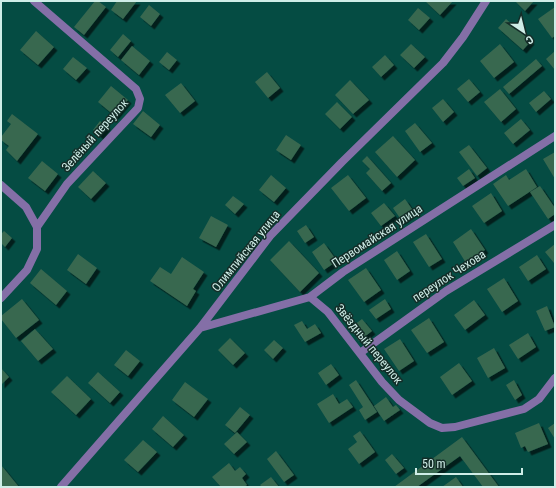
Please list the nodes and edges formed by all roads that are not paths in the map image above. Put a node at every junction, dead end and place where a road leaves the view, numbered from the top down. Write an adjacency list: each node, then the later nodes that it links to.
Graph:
1 (34, 1): 6 (street, Зелёный переулок)
2 (486, 1): 9 (street, Олимпийская улица)
3 (555, 136): 7 (street, Первомайская улица)
4 (1, 185): 6 (street)
5 (555, 224): 10 (street, переулок Чехова)
6 (37, 227): 8 (street)
7 (310, 297): 9 (street, Первомайская улица); 10 (street, Звёздный переулок)
8 (1, 298)
9 (200, 328): 12 (street, Олимпийская улица)
10 (360, 353): 11 (street, Звёздный переулок)
11 (555, 378)
12 (61, 487)

